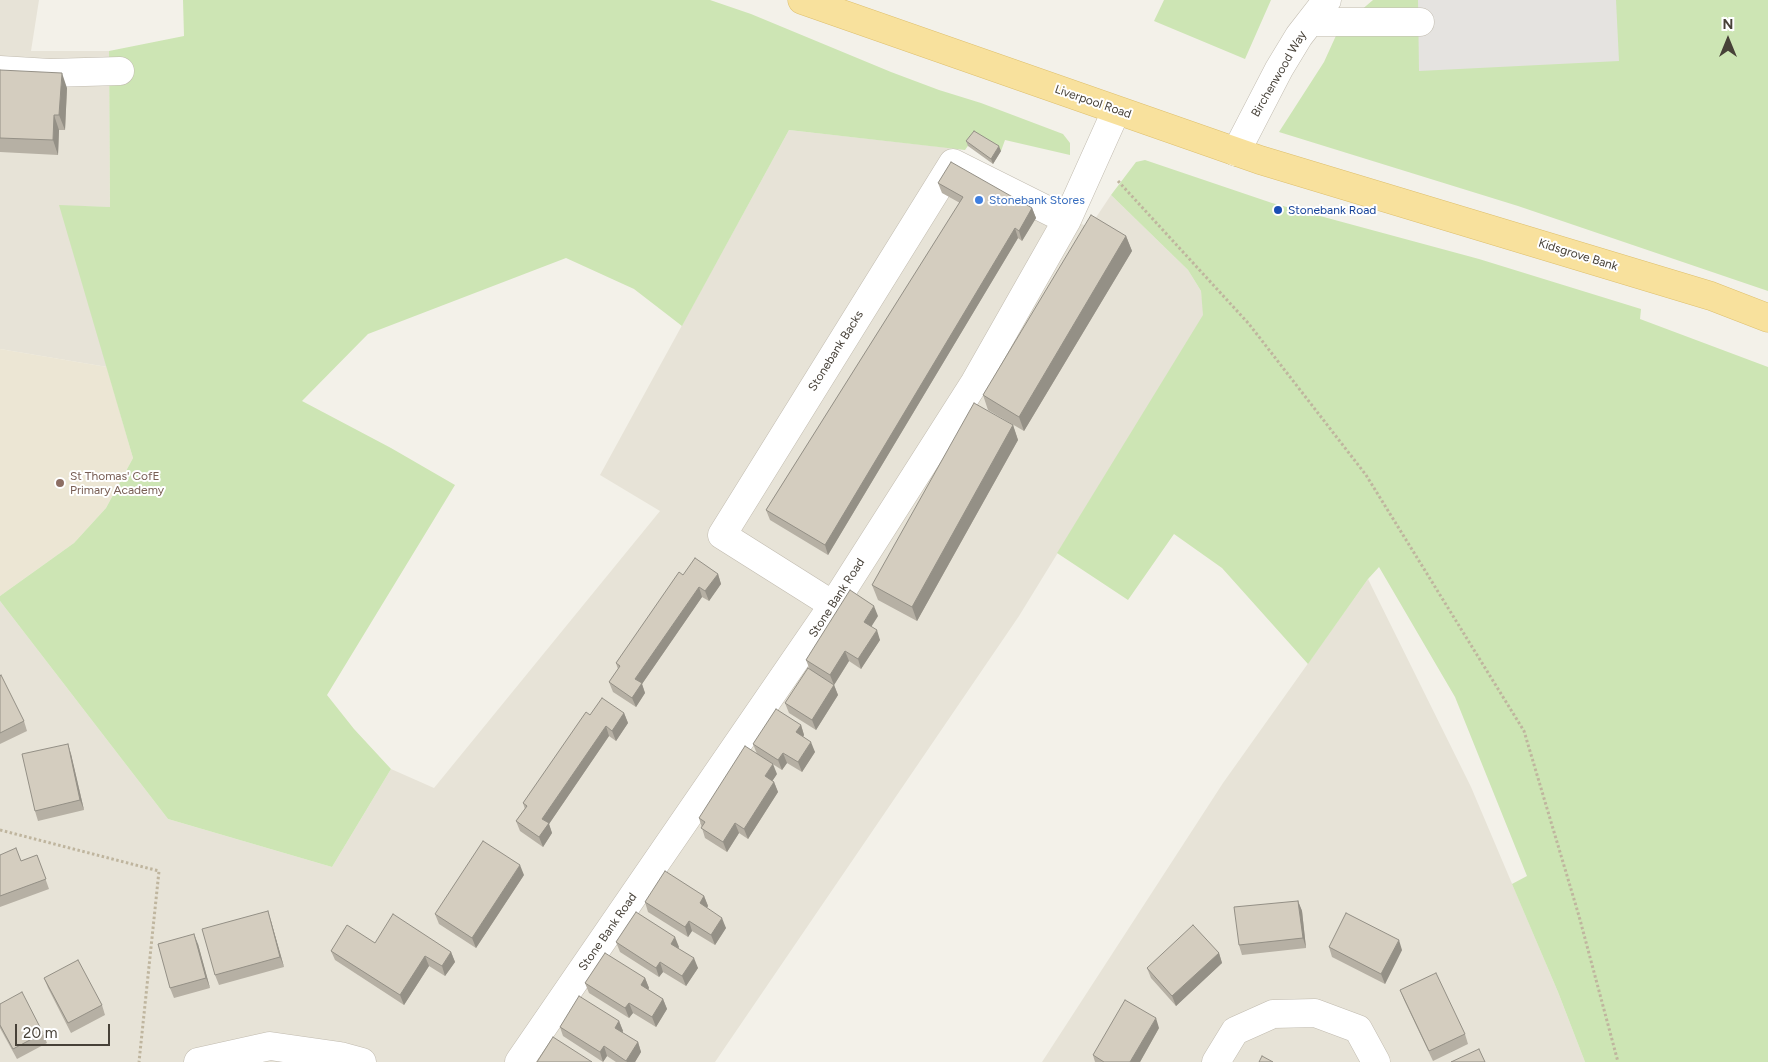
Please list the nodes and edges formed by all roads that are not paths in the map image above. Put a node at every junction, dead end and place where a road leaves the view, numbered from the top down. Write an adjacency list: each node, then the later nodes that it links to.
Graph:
1 (802, 0): 7 (main road, Liverpool Road)
2 (1327, 0): 3 (street, Birchenwood Way)
3 (1310, 22): 4 (street); 8 (street, Birchenwood Way)
4 (1420, 22)
5 (0, 70): 6 (street)
6 (120, 71)
7 (1116, 111): 8 (main road, Liverpool Road); 10 (street, Stone Bank Road)
8 (1236, 152): 9 (main road, Liverpool Road)
9 (1387, 197): 11 (main road, Kidsgrove Bank)
10 (1067, 220): 12 (street, Stone Bank Road); 12 (street, Stonebank Backs)
11 (1768, 318)
12 (833, 606): 15 (street, Stone Bank Road)
13 (198, 1062): 14 (street)
14 (362, 1062)
15 (519, 1062)
16 (1216, 1062): 17 (street)
17 (1376, 1062)

